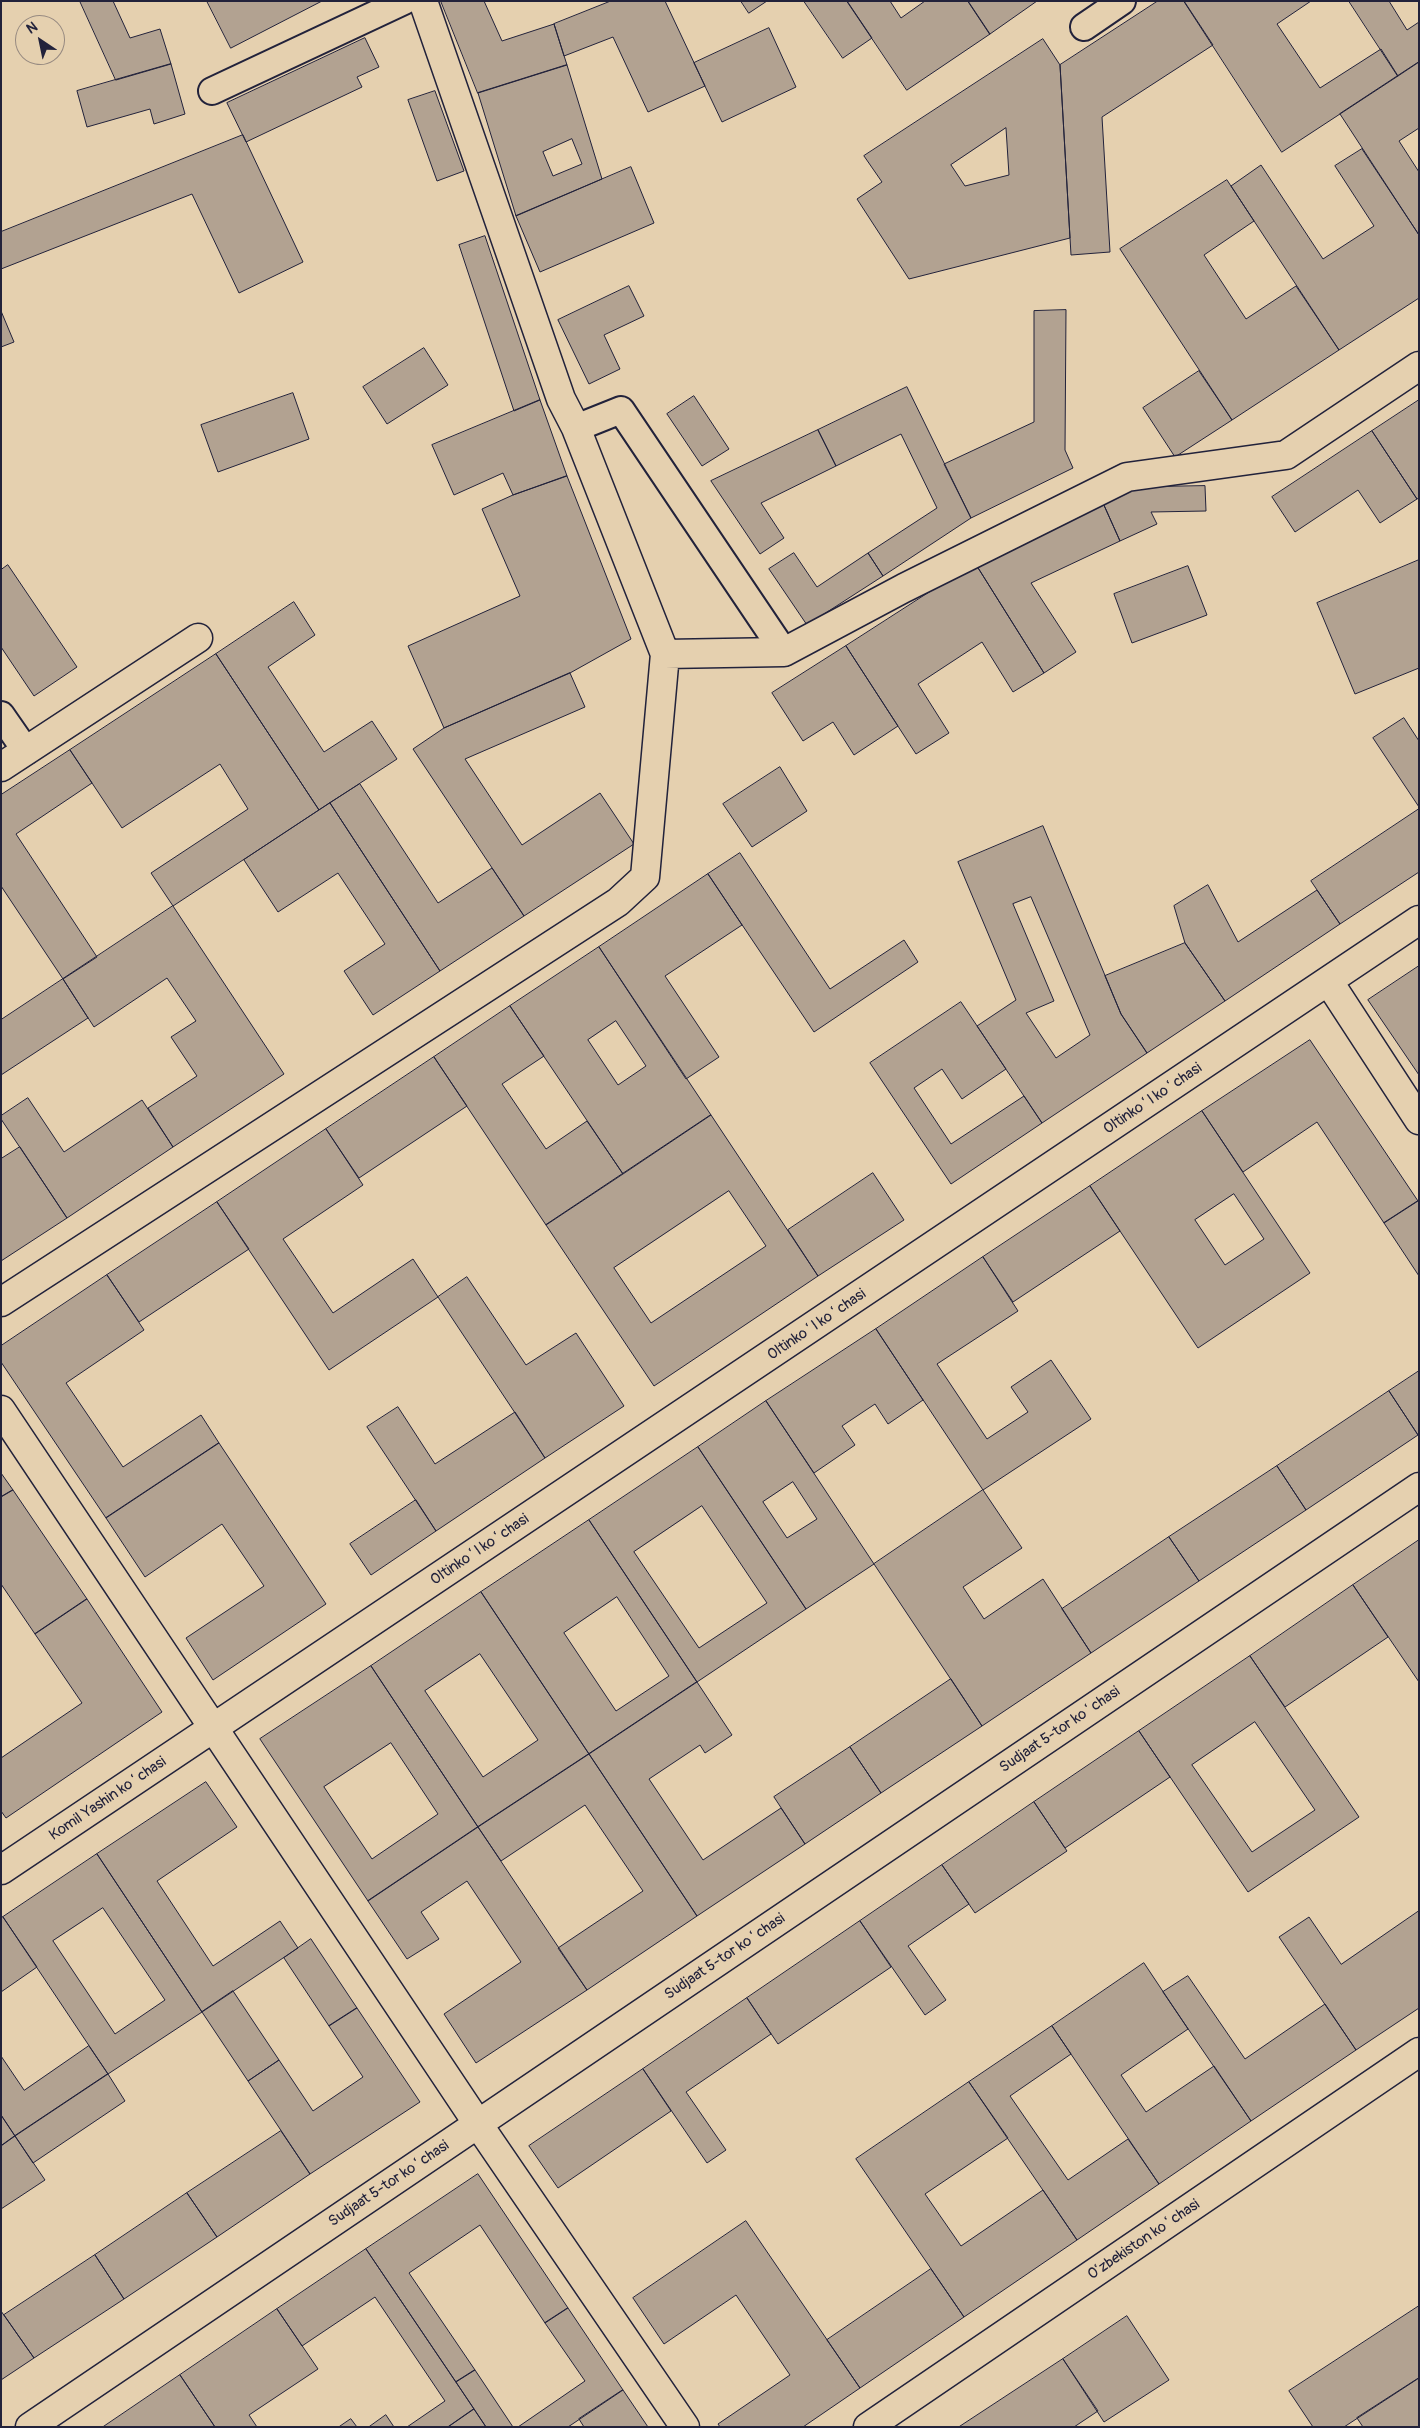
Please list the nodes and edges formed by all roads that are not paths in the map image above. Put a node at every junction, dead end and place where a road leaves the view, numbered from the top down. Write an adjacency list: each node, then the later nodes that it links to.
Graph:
1 (404, 1): 5 (lane)
2 (423, 1): 7 (street)
3 (1122, 1): 4 (lane)
4 (1084, 27)
5 (212, 91)
6 (1419, 366): 9 (street)
7 (576, 428): 9 (lane); 10 (street)
8 (198, 638): 12 (street)
9 (784, 652): 10 (street)
10 (665, 654): 17 (street)
11 (1, 715): 12 (lane)
12 (26, 751): 13 (street)
13 (1, 767)
14 (1419, 920): 15 (street, Oltinkoʻl koʻchasi)
15 (1329, 982): 16 (street); 20 (street, Oltinkoʻl koʻchasi)
16 (1419, 1120)
17 (1, 1302)
18 (1, 1410): 20 (street)
19 (1419, 1487): 23 (street, Sudjaat 5-tor koʻchasi)
20 (214, 1728): 21 (street, Komil Yashin koʻchasi); 23 (street)
21 (1, 1870)
22 (1419, 2052): 26 (street, Oʻzbekiston koʻchasi)
23 (478, 2124): 24 (street, Sudjaat 5-tor koʻchasi); 25 (street)
24 (30, 2427)
25 (685, 2427)
26 (868, 2427)

